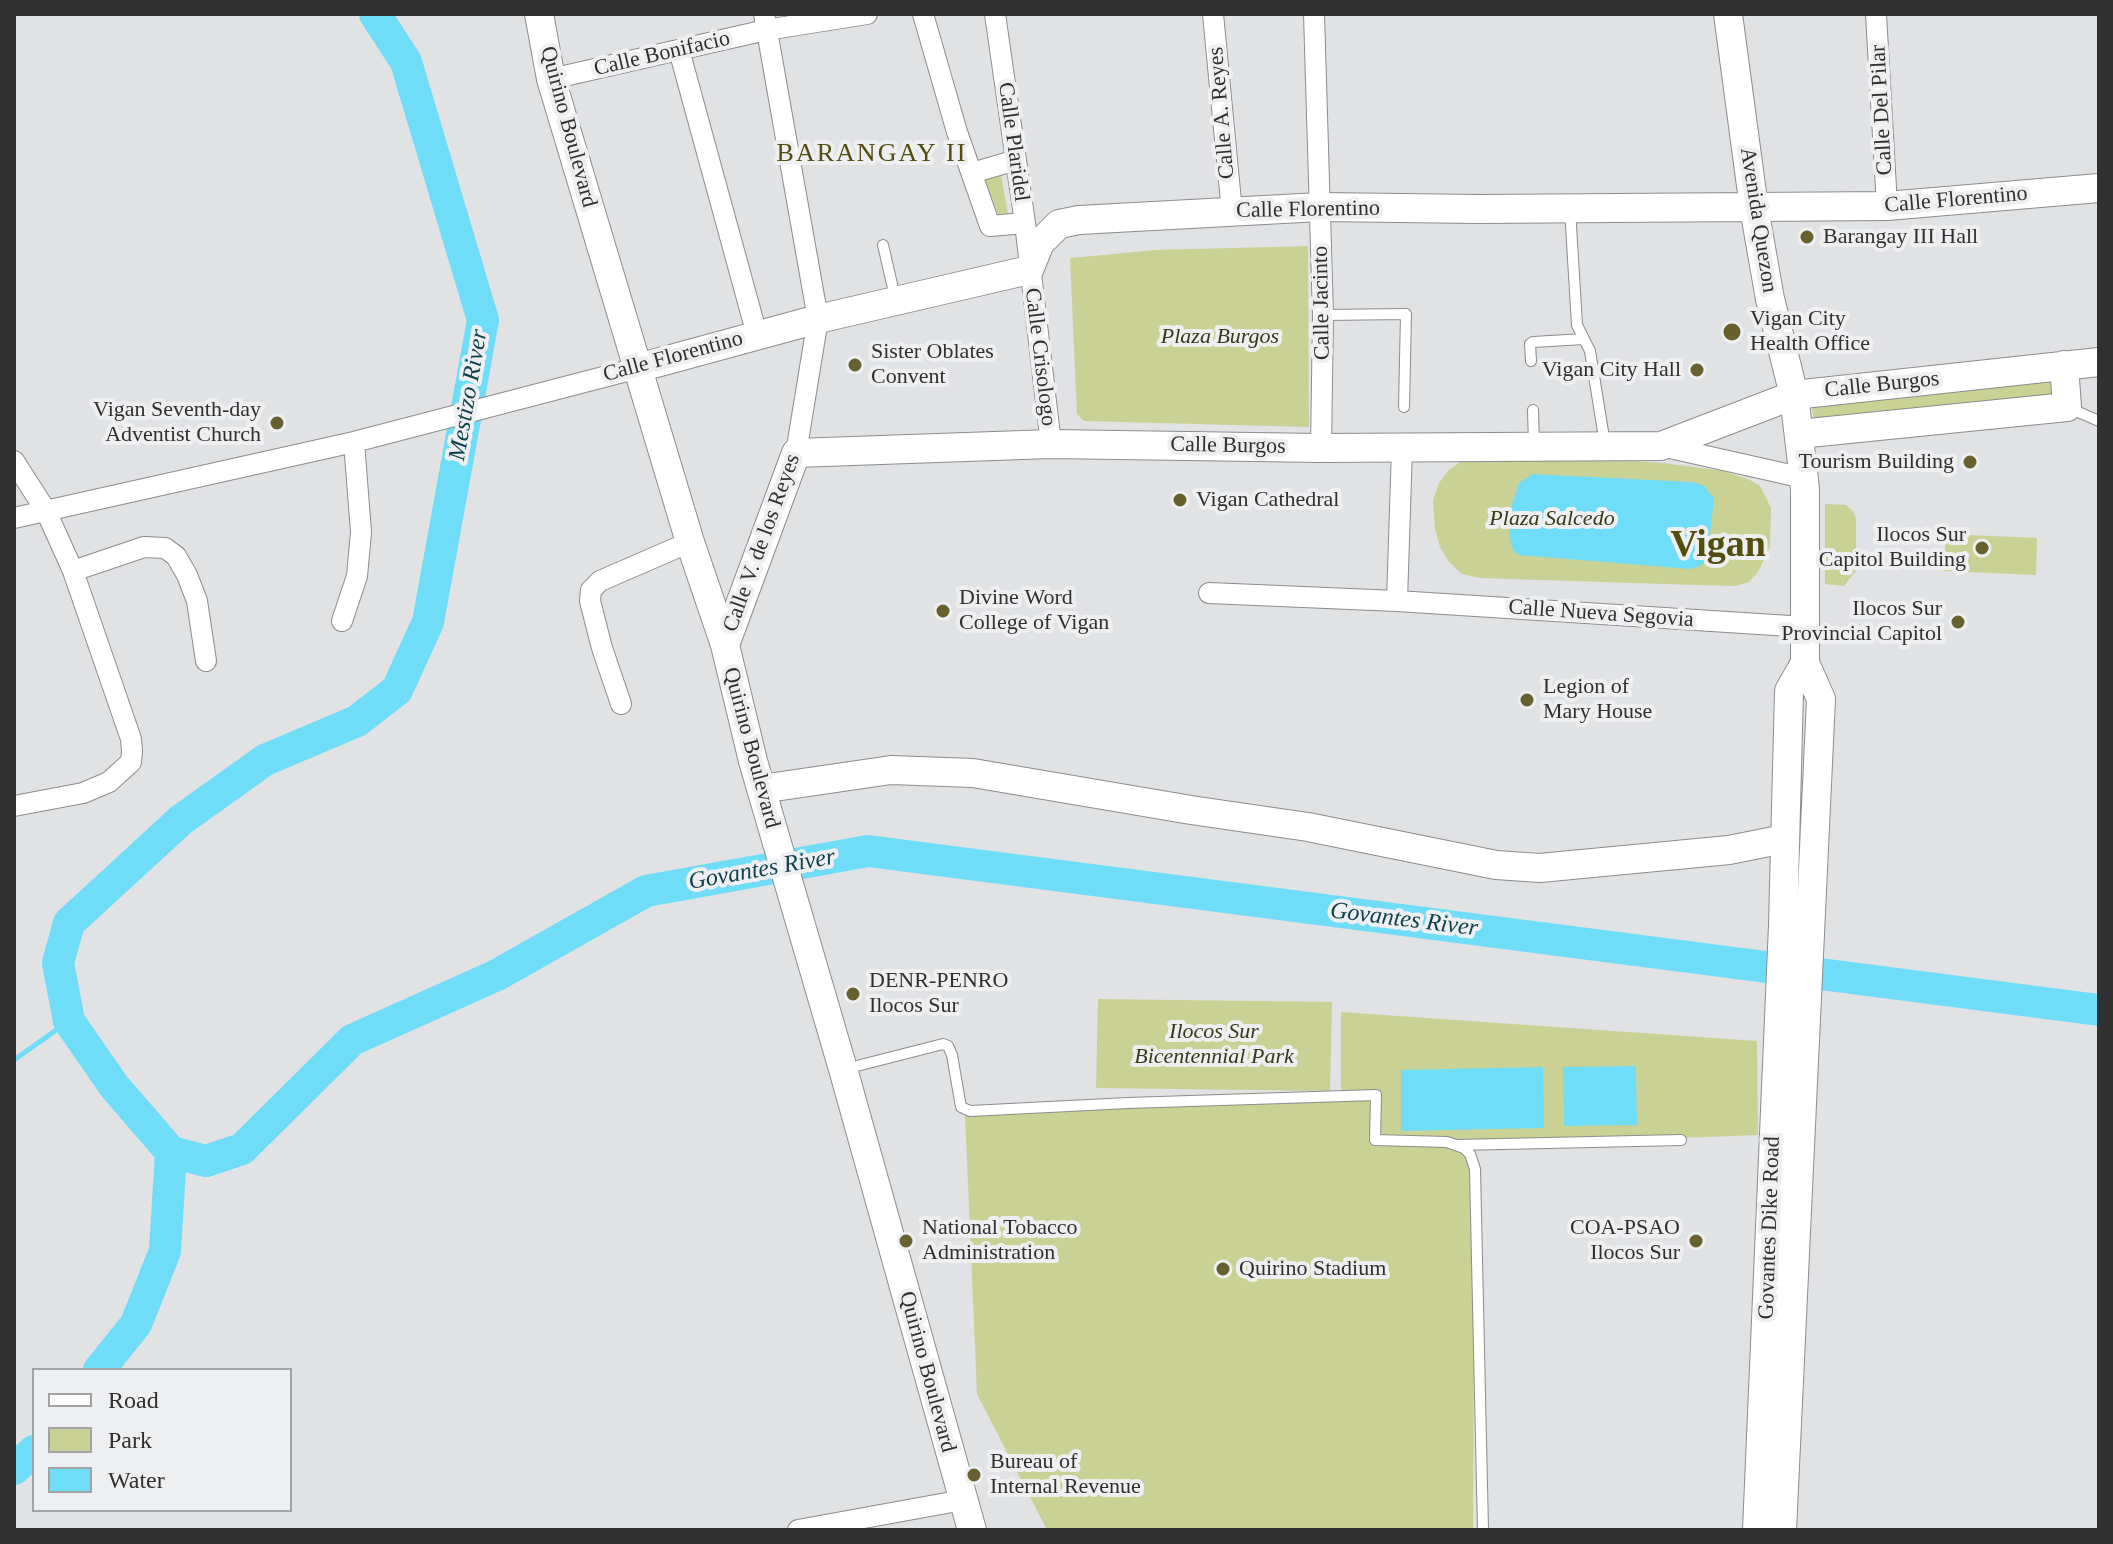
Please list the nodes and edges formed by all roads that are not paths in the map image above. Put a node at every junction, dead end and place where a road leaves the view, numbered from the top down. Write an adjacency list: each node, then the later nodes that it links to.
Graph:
1 (539, 14): 11 (street, Quirino Boulevard)
2 (867, 14): 9 (street, Calle Bonifacio)
3 (923, 14): 13 (street)
4 (995, 14): 12 (street, Calle Plaridel)
5 (1213, 14): 19 (street, Calle A. Reyes)
6 (1314, 14): 16 (street, Calle Jacinto)
7 (1728, 14): 18 (street, Avenida Quezon)
8 (1876, 14): 15 (street, Calle Del Pilar)
9 (765, 22): 10 (street, Calle Bonifacio); 25 (street, Calle V. de los Reyes)
10 (679, 50): 11 (street, Calle Bonifacio); 26 (street)
11 (551, 79): 31 (street, Quirino Boulevard)
12 (1016, 160): 13 (street); 20 (street, Calle Plaridel)
13 (972, 173): 20 (street)
14 (2099, 188): 15 (street, Calle Florentino)
15 (1887, 206): 18 (street, Calle Florentino)
16 (1320, 207): 17 (street, Calle Florentino); 19 (street, Calle Florentino); 24 (street, Calle Jacinto)
17 (1570, 208): 18 (street, Calle Florentino); 27 (lane)
18 (1754, 208): 32 (street, Avenida Quezon)
19 (1232, 212): 22 (street, Calle Florentino)
20 (1025, 223): 22 (street, Calle Plaridel)
21 (883, 245): 23 (lane)
22 (1029, 270): 23 (street, Calle Florentino); 39 (street, Calle Crisologo)
23 (896, 301): 25 (street, Calle Florentino)
24 (1323, 315): 33 (lane); 43 (street, Calle Jacinto)
25 (818, 319): 26 (street, Calle Florentino); 45 (street, Calle V. de los Reyes)
26 (757, 335): 31 (street, Calle Florentino)
27 (1584, 339): 28 (lane); 40 (lane)
28 (1531, 361)
29 (2099, 362): 30 (street, Calle Burgos)
30 (2064, 365): 32 (street, Calle Burgos); 34 (street)
31 (638, 368): 38 (street, Calle Florentino); 50 (street, Quirino Boulevard)
32 (1794, 395): 37 (street, Avenida Quezon); 41 (street, Calle Burgos)
33 (1404, 407)
34 (2067, 407): 36 (lane); 37 (street, Calle Burgos)
35 (1533, 410): 42 (lane)
36 (2099, 421)
37 (1799, 434): 47 (street, Avenida Quezon)
38 (354, 442): 48 (street, Calle Florentino); 54 (street)
39 (1051, 444): 43 (street, Calle Burgos); 45 (street, Calle Burgos)
40 (1605, 446): 41 (street, Calle Burgos); 42 (street, Calle Burgos)
41 (1661, 446): 47 (street, Calle Burgos)
42 (1534, 447): 44 (street, Calle Burgos)
43 (1321, 448): 44 (street, Calle Burgos)
44 (1402, 448): 53 (street)
45 (796, 453): 56 (street, Calle V. de los Reyes)
46 (14, 461): 48 (street)
47 (1804, 478): 55 (street, Avenida Quezon)
48 (46, 511): 49 (street, Calle Florentino); 51 (street)
49 (14, 518)
50 (690, 542): 56 (street, Quirino Boulevard); 59 (street)
51 (73, 571): 57 (street); 61 (street)
52 (1209, 593): 53 (street, Calle Nueva Segovia)
53 (1397, 601): 55 (street, Calle Nueva Segovia)
54 (342, 621)
55 (1806, 627): 58 (street, Avenida Quezon)
56 (725, 645): 60 (street, Quirino Boulevard)
57 (206, 661)
58 (1805, 663): 62 (street, Avenida Quezon); 63 (street, Avenida Quezon)
59 (621, 704)
60 (765, 802): 62 (street); 64 (street, Quirino Boulevard)
61 (14, 806)
62 (1784, 839): 63 (street, Avenida Quezon)
63 (1796, 918): 67 (street, Govantes Dike Road)
64 (843, 1069): 66 (lane); 68 (street, Quirino Boulevard)
65 (1681, 1140): 66 (lane)
66 (1455, 1145): 71 (lane)
67 (1778, 1321): 72 (street, Govantes Dike Road); 73 (street, Govantes Dike Road)
68 (963, 1500): 69 (street); 70 (street, Quirino Boulevard)
69 (798, 1530)
70 (972, 1530)
71 (1483, 1530)
72 (1757, 1530)
73 (1782, 1530)

